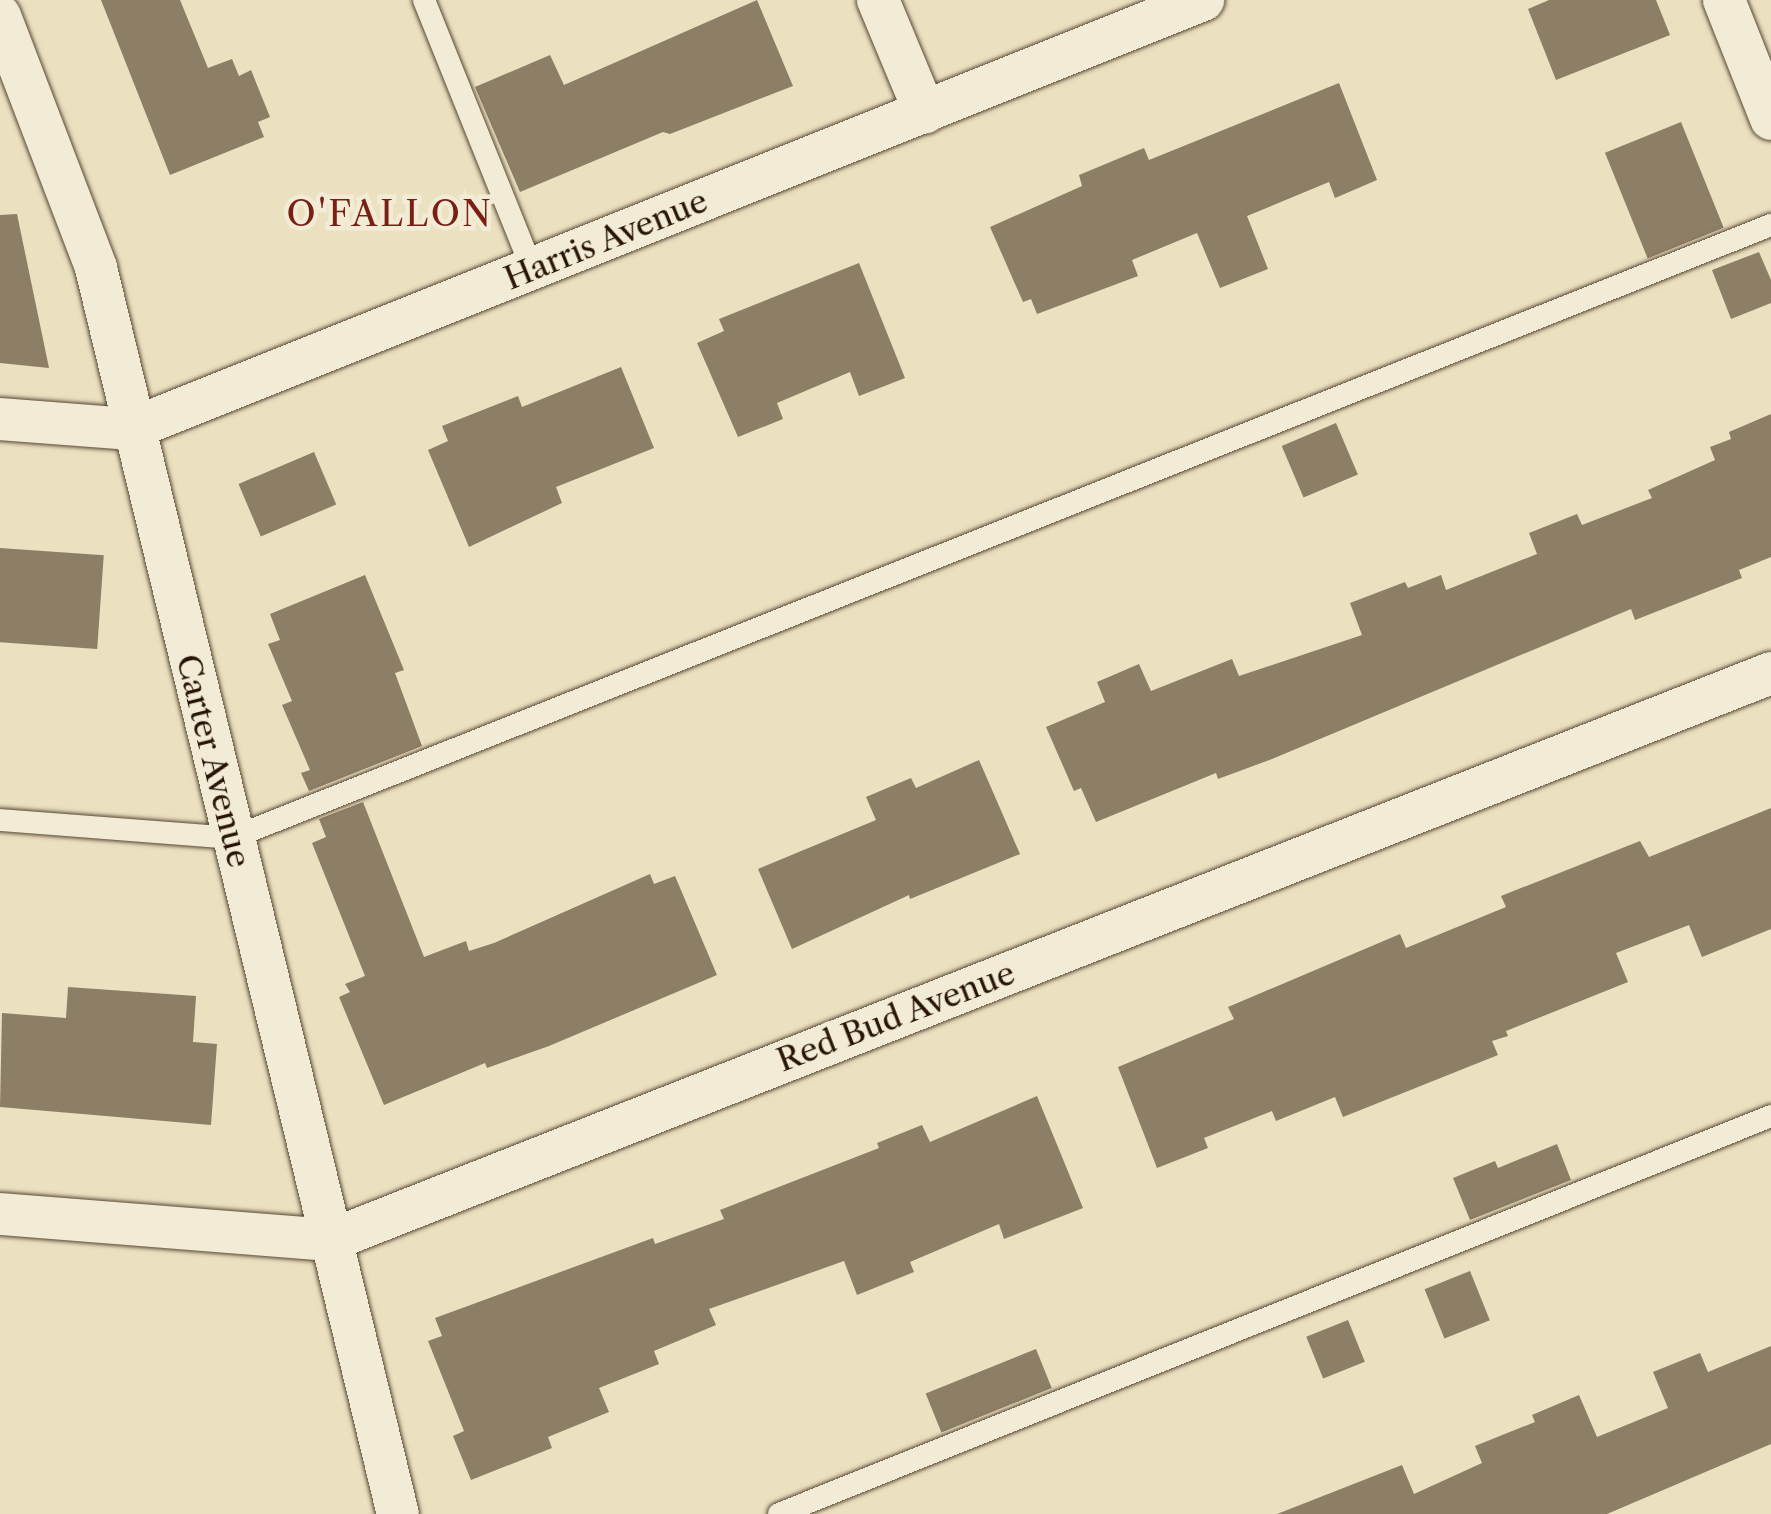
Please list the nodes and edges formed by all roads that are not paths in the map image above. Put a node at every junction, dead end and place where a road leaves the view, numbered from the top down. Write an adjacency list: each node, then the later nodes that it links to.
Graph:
1 (424, 0): 9 (lane)
2 (878, 0): 6 (street)
3 (1203, 0): 6 (street, Harris Avenue)
4 (1724, 0): 7 (street)
5 (0, 16): 11 (street, Carter Avenue)
6 (925, 112): 9 (street, Harris Avenue)
7 (1771, 119)
8 (1771, 225): 14 (lane)
9 (532, 270): 11 (street, Harris Avenue)
10 (0, 419): 11 (street, Harris Avenue)
11 (132, 429): 14 (street, Carter Avenue)
12 (1771, 673): 17 (street, Red Bud Avenue)
13 (0, 820): 14 (lane)
14 (232, 838): 17 (street, Carter Avenue)
15 (1771, 1116): 19 (lane)
16 (0, 1214): 17 (street, Red Bud Avenue)
17 (331, 1240): 18 (street, Carter Avenue)
18 (398, 1514)
19 (779, 1514)

